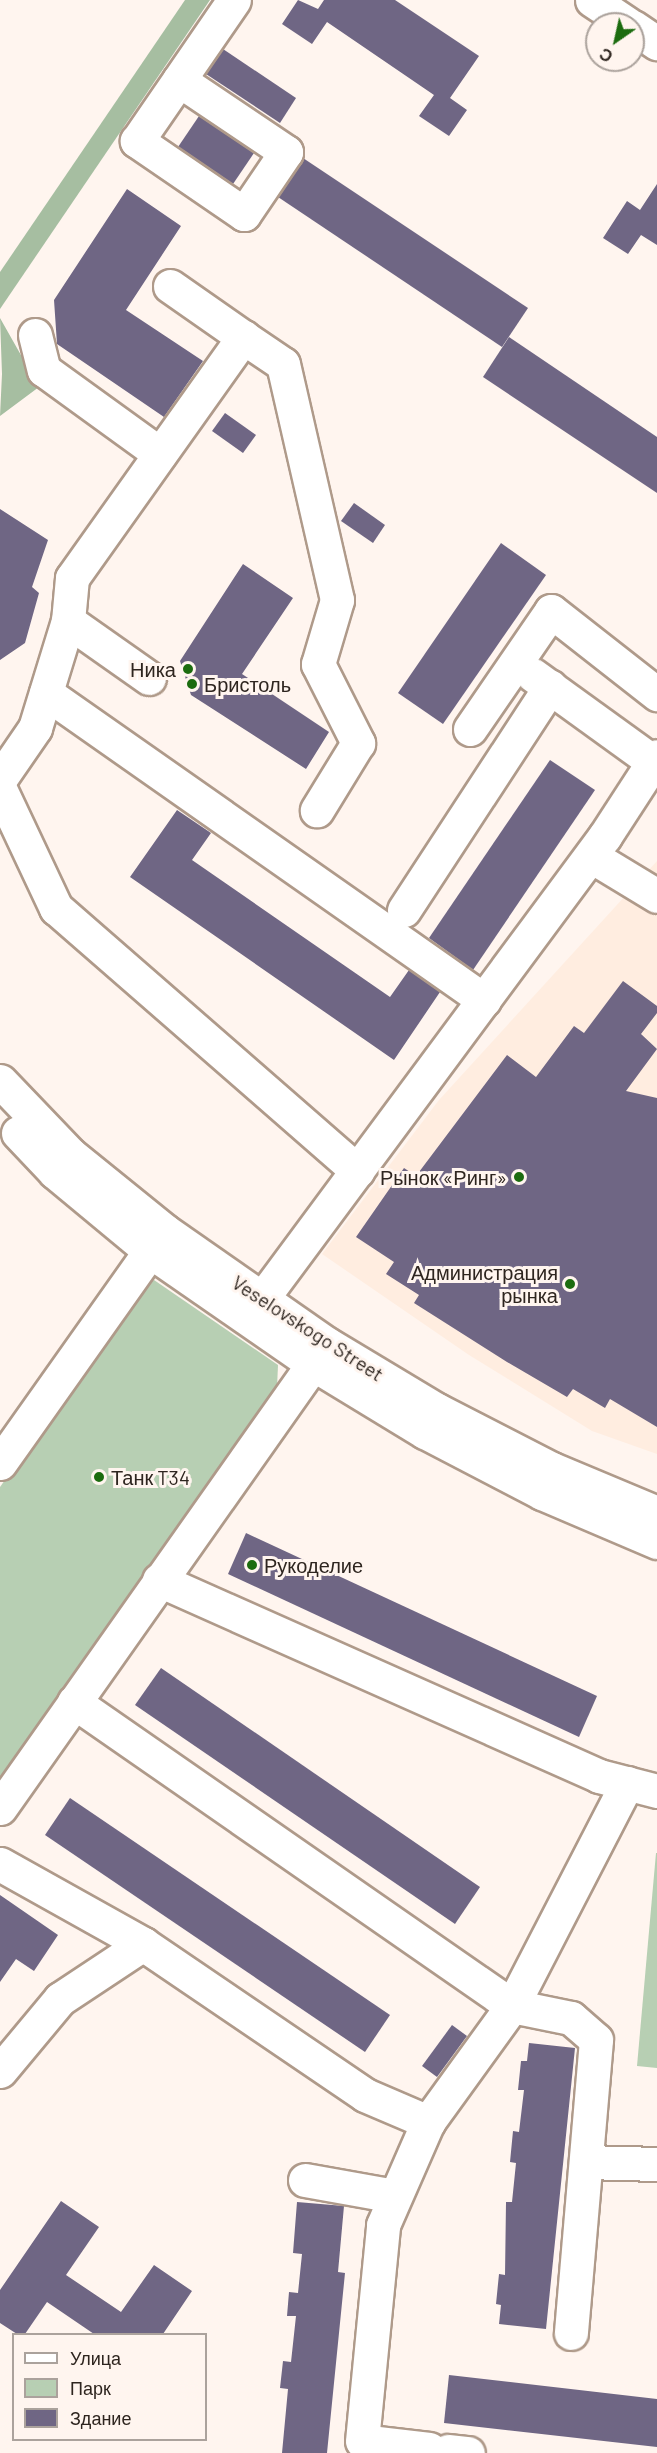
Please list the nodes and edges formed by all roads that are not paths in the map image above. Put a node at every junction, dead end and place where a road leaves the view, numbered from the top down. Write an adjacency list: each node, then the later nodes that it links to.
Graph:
1 (234, 0): 4 (street)
2 (592, 0): 3 (street)
3 (610, 12)
4 (179, 80): 4 (street)
5 (171, 286): 7 (street)
6 (35, 335): 8 (street)
7 (243, 337): 8 (street); 19 (street)
8 (160, 454): 9 (street)
9 (68, 621): 11 (street); 13 (street)
10 (516, 662): 12 (street); 14 (street); 15 (street)
11 (149, 678)
12 (550, 687): 16 (street); 22 (street)
13 (46, 693): 17 (street); 23 (street)
14 (657, 694)
15 (470, 729)
16 (655, 759): 20 (street)
17 (0, 779)
18 (0, 789): 26 (street)
19 (317, 810)
20 (591, 856): 21 (street); 23 (street)
21 (657, 896)
22 (404, 910)
23 (484, 1000): 26 (street)
24 (0, 1081): 27 (street, Veselovskogo Street)
25 (0, 1114): 27 (street, Veselovskogo Street)
26 (358, 1171): 28 (street)
27 (158, 1241): 28 (street, Veselovskogo Street); 29 (street, Veselovskogo Street); 30 (street)
28 (261, 1300): 29 (street, Veselovskogo Street)
29 (320, 1354): 31 (street, Veselovskogo Street); 32 (street, Veselovskogo Street); 33 (street)
30 (0, 1462)
31 (657, 1513)
32 (657, 1542)
33 (159, 1580): 34 (street); 35 (street)
34 (74, 1702): 36 (street); 39 (street)
35 (642, 1787): 39 (street)
36 (0, 1808)
37 (0, 1864): 38 (street)
38 (143, 1944): 40 (street); 41 (street)
39 (512, 2006): 41 (street); 42 (street)
40 (0, 2071)
41 (428, 2122): 45 (street)
42 (586, 2162): 43 (street); 46 (street)
43 (657, 2164)
44 (305, 2180): 45 (street)
45 (395, 2196): 47 (street)
46 (571, 2333)
47 (361, 2447): 48 (street)
48 (448, 2451)

